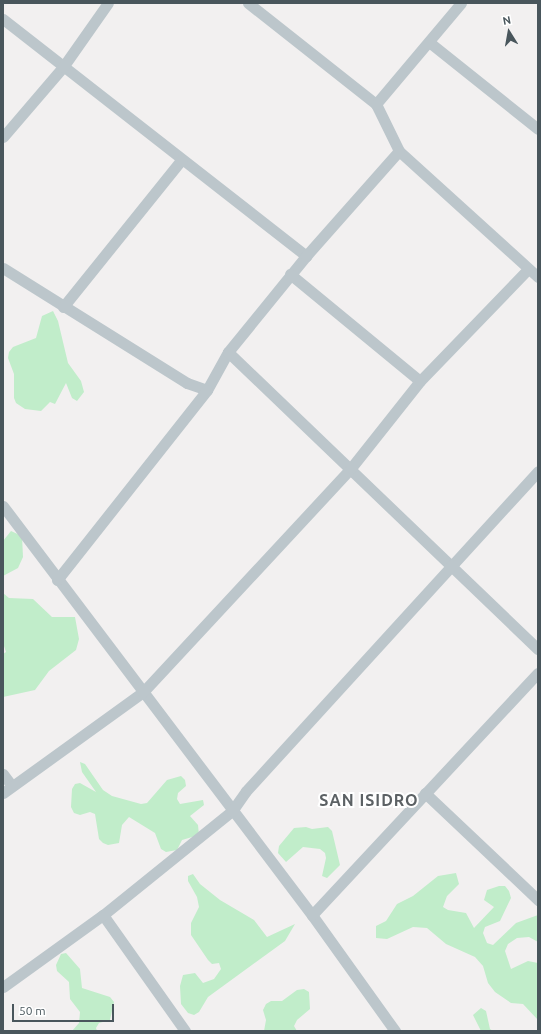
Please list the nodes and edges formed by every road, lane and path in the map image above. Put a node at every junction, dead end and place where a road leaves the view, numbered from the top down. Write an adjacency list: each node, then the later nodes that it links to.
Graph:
1 (108, 3): 6 (street)
2 (461, 3): 5 (street)
3 (254, 4): 7 (street)
4 (3, 19): 6 (street)
5 (429, 42): 7 (street); 8 (street)
6 (63, 67): 9 (street); 11 (street)
7 (376, 104): 10 (street)
8 (538, 129)
9 (3, 138)
10 (398, 151): 12 (street); 14 (street)
11 (181, 160): 12 (street); 17 (street)
12 (306, 256): 15 (street)
13 (3, 268): 17 (street)
14 (528, 269): 16 (street); 19 (street)
15 (290, 274): 18 (street); 19 (street)
16 (538, 277)
17 (63, 307): 20 (street)
18 (228, 352): 20 (street); 21 (street)
19 (420, 381): 21 (street)
20 (207, 390): 25 (street)
21 (351, 468): 24 (street); 28 (street)
22 (538, 471): 24 (street)
23 (3, 506): 25 (street)
24 (450, 566): 26 (street); 32 (street)
25 (56, 580): 28 (street)
26 (538, 649)
27 (538, 673): 31 (street)
28 (143, 692): 30 (street); 32 (street)
29 (3, 774): 30 (street)
30 (7, 790)
31 (425, 793): 33 (street); 35 (street)
32 (232, 811): 34 (street); 35 (street)
33 (538, 900)
34 (103, 915): 36 (street); 37 (street)
35 (312, 915): 38 (street)
36 (3, 987)
37 (184, 1031)
38 (395, 1031)

